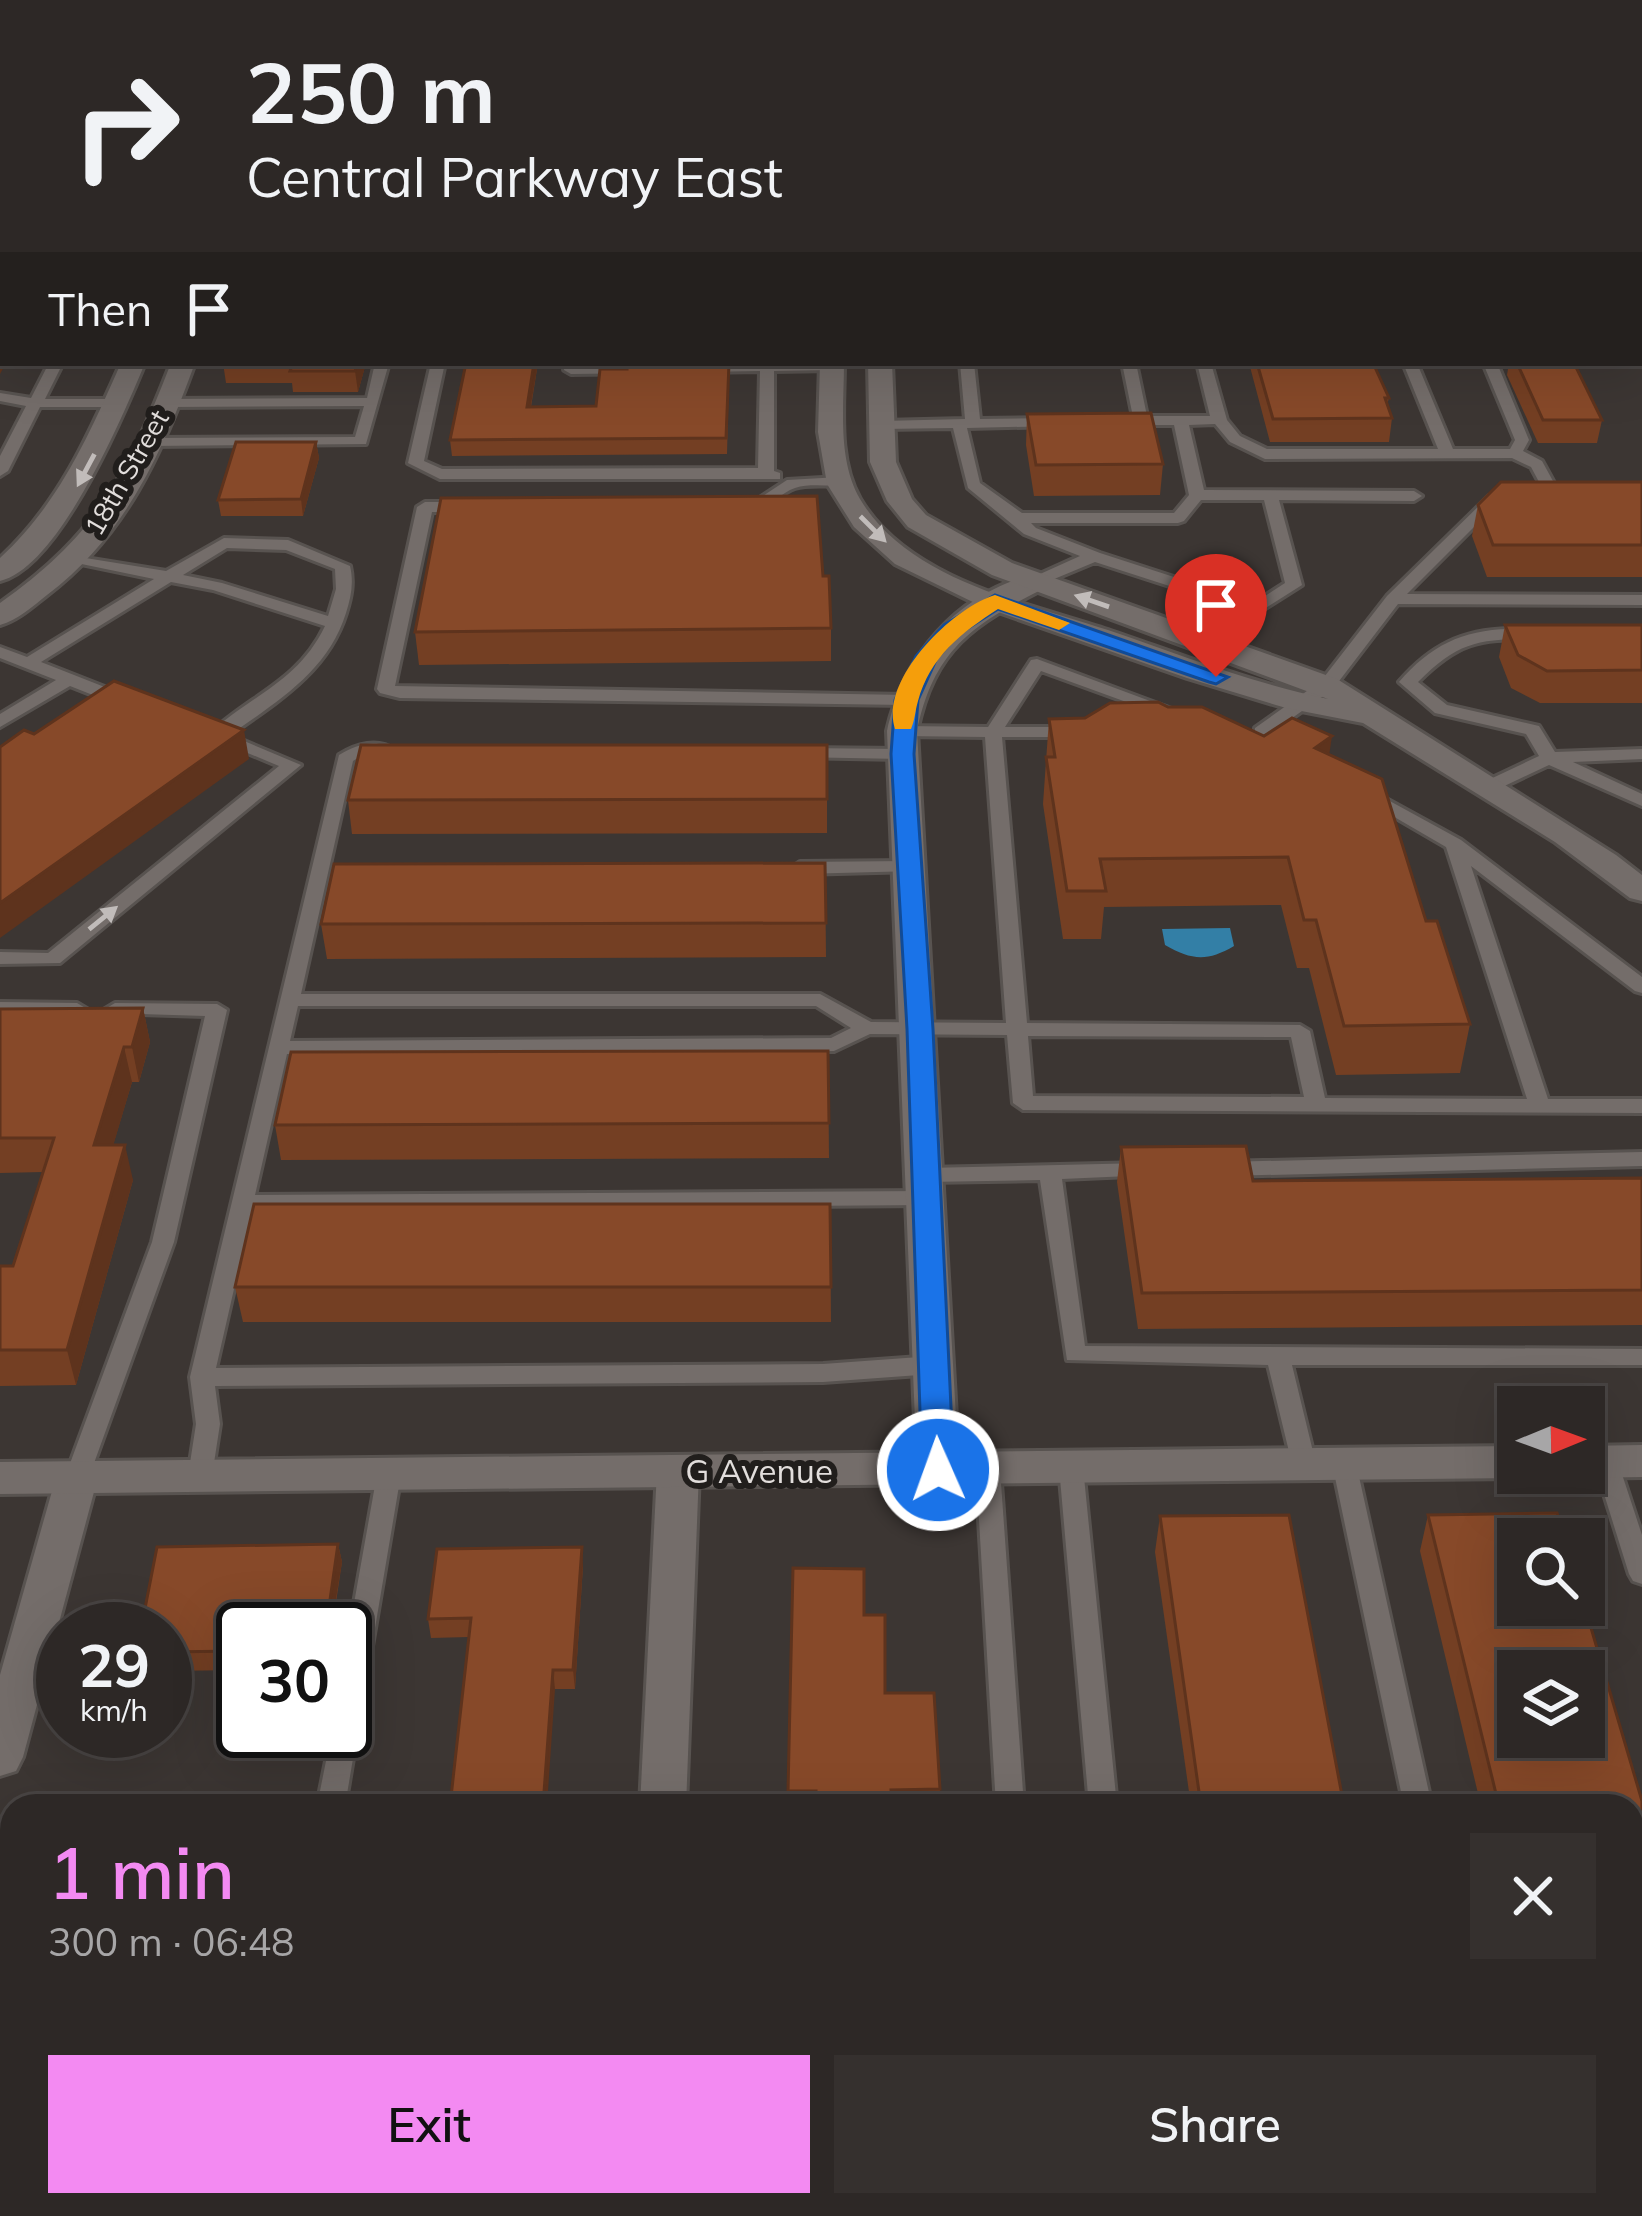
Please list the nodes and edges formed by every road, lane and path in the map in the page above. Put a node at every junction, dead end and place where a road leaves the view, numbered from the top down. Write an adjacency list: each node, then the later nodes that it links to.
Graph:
1 (54, 366): 21 (lane)
2 (132, 366): 19 (street, 18th Street)
3 (182, 366): 22 (street, 18th Street)
4 (381, 366): 20 (lane)
5 (437, 366): 35 (lane)
6 (572, 366): 17 (lane)
7 (739, 366): 16 (lane)
8 (768, 366): 35 (lane)
9 (832, 366): 30 (street)
10 (880, 366): 28 (street)
11 (967, 366): 29 (lane)
12 (1130, 366): 24 (lane)
13 (1205, 366): 23 (lane)
14 (1411, 366): 32 (lane)
15 (1491, 366): 33 (lane)
16 (680, 368)
17 (658, 369)
18 (0, 397): 21 (lane)
19 (116, 403): 21 (lane); 22 (street); 49 (street, 18th Street, one-way to 49)
20 (373, 403): 22 (lane); 31 (lane)
21 (35, 404): 34 (lane)
22 (167, 404): 31 (street, 18th Street)
23 (1217, 420): 25 (lane); 32 (lane)
24 (1142, 421): 25 (lane); 27 (lane)
25 (1180, 421): 41 (lane)
26 (1073, 422): 29 (lane)
27 (1119, 422)
28 (882, 424): 29 (lane); 30 (street); 36 (street)
29 (966, 424): 46 (lane)
30 (832, 425): 37 (street)
31 (150, 442): 48 (street, 18th Street)
32 (1447, 453): 33 (lane)
33 (1515, 453): 40 (lane)
34 (0, 471)
35 (766, 472): 38 (lane)
36 (887, 477): 37 (street); 51 (street)
37 (840, 482): 38 (lane); 54 (street, one-way to 54)
38 (792, 483): 44 (lane)
39 (1572, 492): 40 (lane)
40 (1534, 493): 52 (lane)
41 (1198, 495): 42 (lane); 46 (lane)
42 (1270, 496): 43 (lane); 47 (lane)
43 (1414, 496)
44 (739, 504)
45 (493, 506): 67 (lane)
46 (1018, 518): 47 (lane)
47 (1094, 556): 51 (lane)
48 (73, 558): 50 (lane); 55 (street, 18th Street)
49 (0, 573)
50 (167, 576): 56 (lane); 56 (lane); 59 (lane)
51 (1035, 582): 54 (street); 61 (street, one-way to 51)
52 (1394, 598): 53 (lane); 61 (lane)
53 (1642, 600)
54 (995, 601): 62 (street); 67 (street)
55 (0, 616)
56 (336, 624): 71 (lane)
57 (1556, 634): 76 (lane)
58 (2, 655): 59 (lane)
59 (28, 664): 60 (lane)
60 (68, 680): 63 (lane); 65 (lane)
61 (1327, 685): 62 (lane); 64 (street)
62 (1303, 706): 64 (street); 72 (lane)
63 (152, 712)
64 (1368, 715): 78 (street)
65 (0, 722)
66 (194, 728): 71 (lane)
67 (904, 728): 68 (lane); 74 (lane); 81 (street)
68 (993, 732): 69 (lane); 70 (lane); 92 (lane)
69 (1087, 732)
70 (1157, 732)
71 (216, 736): 86 (lane, one-way to 71)
72 (1262, 736)
73 (407, 750): 83 (lane)
74 (784, 753)
75 (1642, 754): 76 (lane)
76 (1550, 758): 78 (lane); 79 (lane)
77 (1338, 777): 80 (lane)
78 (1490, 786): 85 (street)
79 (1642, 801)
80 (1454, 844): 87 (lane); 95 (lane)
81 (908, 867): 82 (lane); 91 (street)
82 (767, 868)
83 (320, 869): 84 (lane); 88 (lane)
84 (344, 869)
85 (1642, 891)
86 (0, 958)
87 (1642, 987)
88 (290, 1000): 90 (lane); 93 (lane)
89 (0, 1008): 114 (lane)
90 (867, 1028): 91 (lane); 93 (lane)
91 (920, 1029): 92 (lane); 99 (street)
92 (1018, 1030): 94 (lane); 94 (lane)
93 (280, 1048): 100 (lane)
94 (1316, 1104): 95 (lane)
95 (1540, 1105): 96 (lane)
96 (1642, 1106)
97 (1642, 1159): 98 (lane)
98 (1050, 1173): 99 (lane); 101 (lane)
99 (926, 1187): 100 (lane); 103 (street)
100 (244, 1203): 104 (lane)
101 (1278, 1357): 102 (lane); 107 (lane)
102 (1642, 1357)
103 (933, 1365): 104 (lane); 110 (street)
104 (202, 1377): 113 (lane)
105 (1497, 1462): 107 (street, G Avenue)
106 (1610, 1462): 116 (lane)
107 (1324, 1464): 108 (street, G Avenue); 124 (lane)
108 (1071, 1467): 109 (street, G Avenue); 123 (lane)
109 (988, 1469): 110 (street, G Avenue); 122 (lane)
110 (938, 1470): 111 (street, G Avenue)
111 (678, 1471): 112 (street, G Avenue); 121 (street)
112 (388, 1474): 113 (street, G Avenue); 117 (lane)
113 (200, 1476): 114 (street, G Avenue)
114 (77, 1477): 115 (street, G Avenue); 118 (street)
115 (0, 1478)
116 (1639, 1558)
117 (366, 1602)
118 (0, 1757)
119 (340, 1758): 120 (lane)
120 (334, 1794)
121 (664, 1794)
122 (1009, 1794)
123 (1102, 1794)
124 (1415, 1794)

